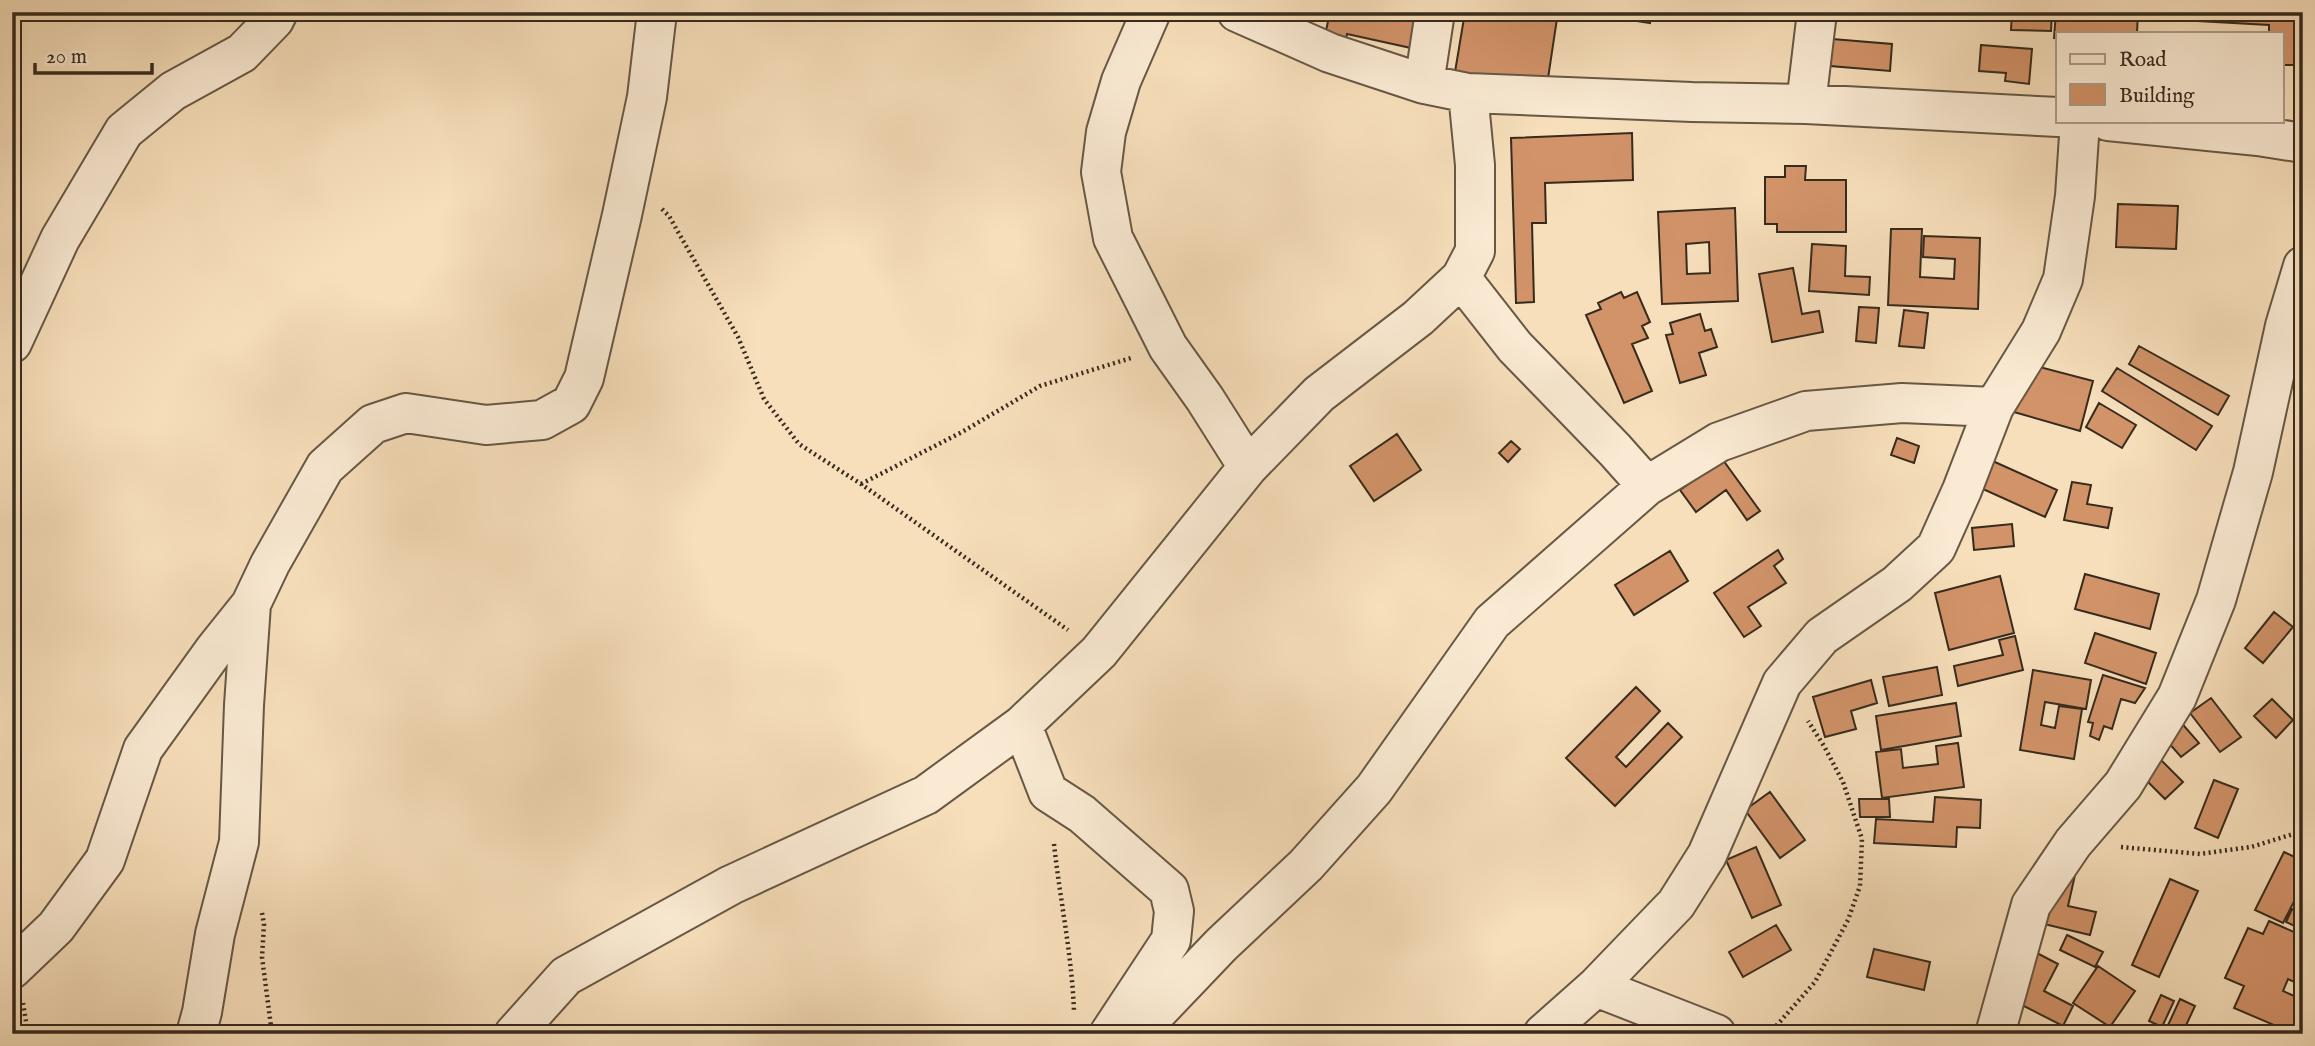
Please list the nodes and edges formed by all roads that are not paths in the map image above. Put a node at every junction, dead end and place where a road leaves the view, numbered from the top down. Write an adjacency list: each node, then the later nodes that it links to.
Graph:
1 (278, 12): 16 (street)
2 (657, 12): 20 (street)
3 (1151, 12): 18 (street)
4 (1237, 12): 7 (street)
5 (1435, 12): 7 (street)
6 (1817, 12): 9 (street)
7 (1424, 84): 8 (street)
8 (1468, 93): 9 (street); 15 (street)
9 (1806, 104): 10 (street)
10 (2056, 117)
11 (2080, 122): 17 (street)
12 (2118, 122): 13 (street)
13 (2303, 143)
14 (2303, 266): 30 (street)
15 (1461, 278): 18 (street); 19 (street)
16 (12, 343)
17 (1994, 407): 19 (street); 23 (street)
18 (1248, 467): 21 (street)
19 (1647, 486): 27 (street)
20 (251, 604): 22 (street); 25 (street)
21 (1022, 725): 24 (street); 26 (street)
22 (12, 969)
23 (1596, 987): 28 (street); 29 (street)
24 (1092, 1027)
25 (196, 1034)
26 (514, 1034)
27 (1136, 1034)
28 (1543, 1034)
29 (1716, 1034)
30 (1996, 1034)

